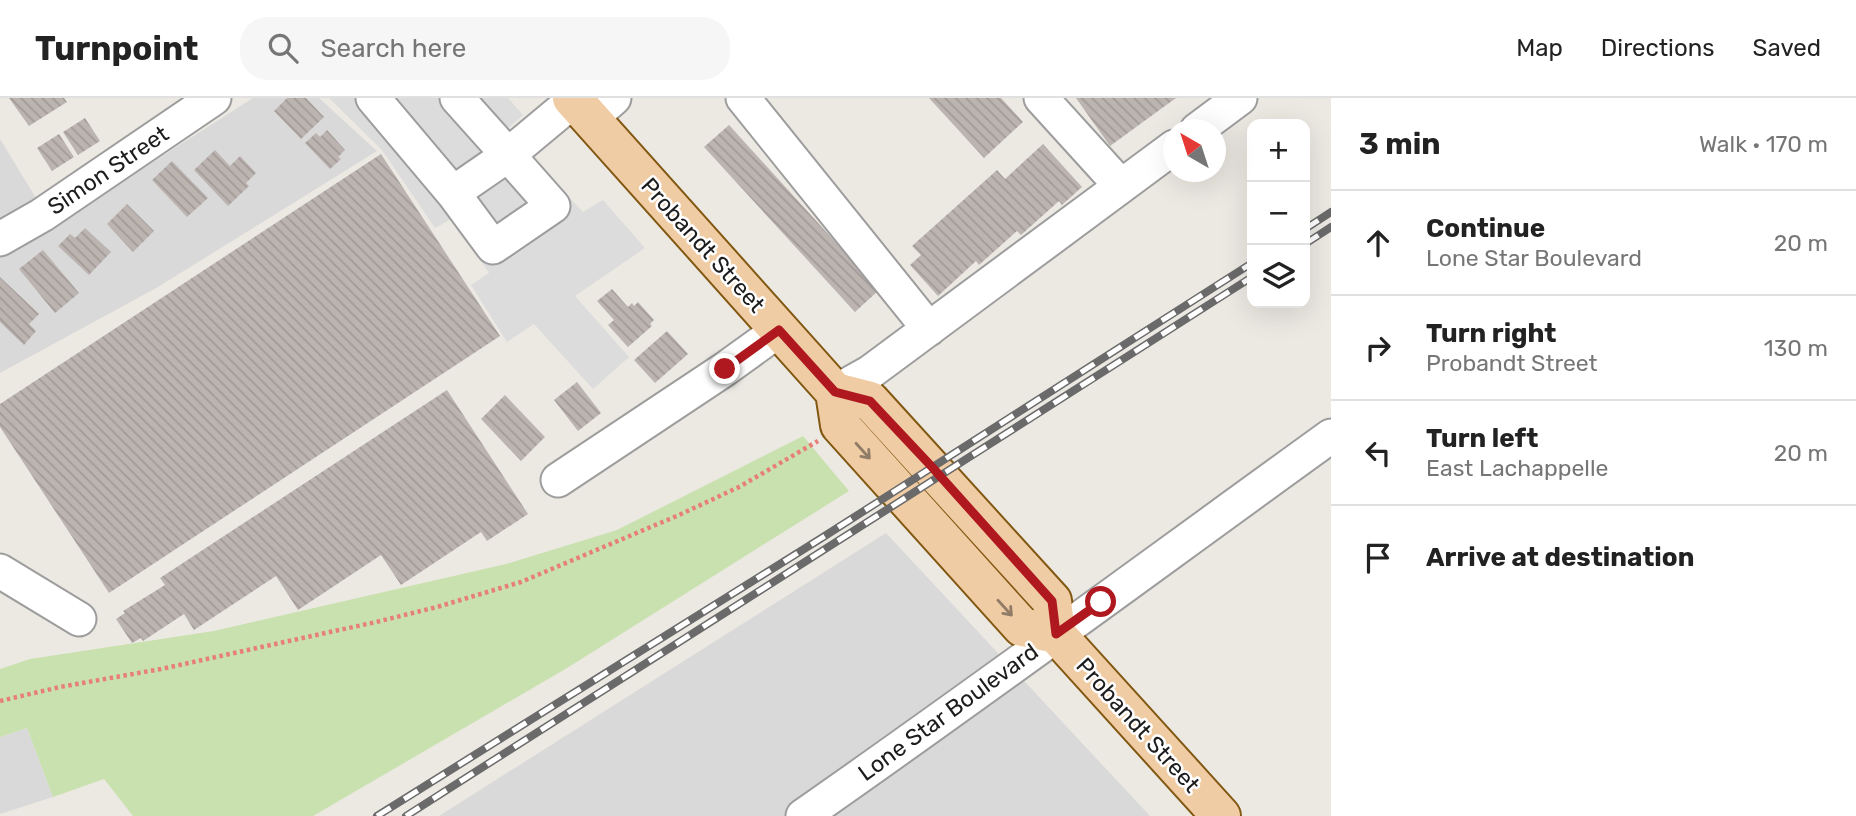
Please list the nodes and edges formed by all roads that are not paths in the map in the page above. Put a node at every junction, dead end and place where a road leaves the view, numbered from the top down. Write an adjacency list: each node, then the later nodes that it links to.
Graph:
1 (214, 98): 8 (street, Simon Street)
2 (373, 98): 13 (street)
3 (457, 98): 10 (street)
4 (743, 98): 15 (street)
5 (1041, 98): 12 (street)
6 (1240, 98): 9 (street)
7 (587, 104): 10 (street); 16 (main road, Probandt Street)
8 (176, 108): 14 (street, Simon Street)
9 (1212, 119)
10 (508, 155): 13 (street); 13 (street)
11 (1163, 155): 12 (street)
12 (1121, 186): 15 (street)
13 (453, 193)
14 (0, 239)
15 (929, 329): 17 (street)
16 (779, 330): 17 (main road, Probandt Street); 19 (street)
17 (835, 392): 22 (main road)
18 (1331, 436): 22 (street, Lone Star Boulevard)
19 (558, 480)
20 (0, 571): 21 (street)
21 (79, 619)
22 (1056, 634): 23 (street, Lone Star Boulevard); 24 (main road, Probandt Street)
23 (803, 816)
24 (1221, 816)

